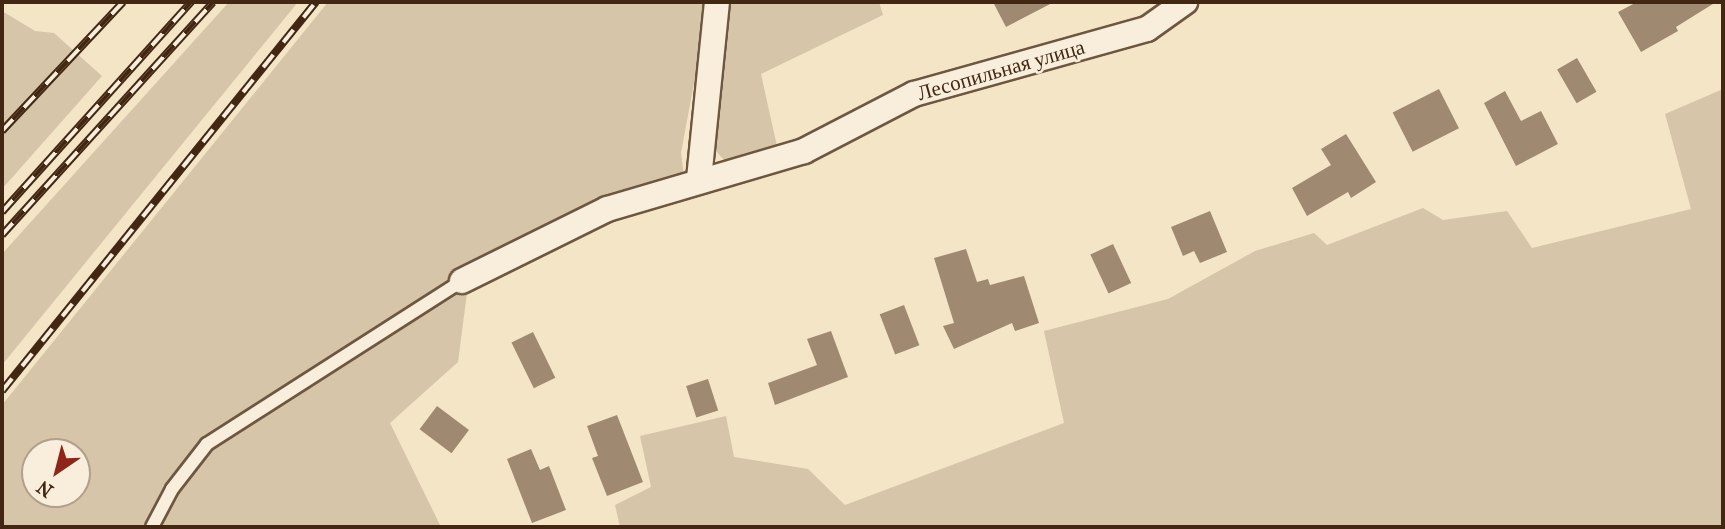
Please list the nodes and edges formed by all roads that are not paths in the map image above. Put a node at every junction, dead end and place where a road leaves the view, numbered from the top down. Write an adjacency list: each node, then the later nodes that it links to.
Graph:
1 (717, 2): 3 (street)
2 (1185, 2): 3 (street, Лесопильная улица)
3 (699, 180): 4 (street, Лесопильная улица)
4 (462, 281): 5 (lane)
5 (152, 527)

